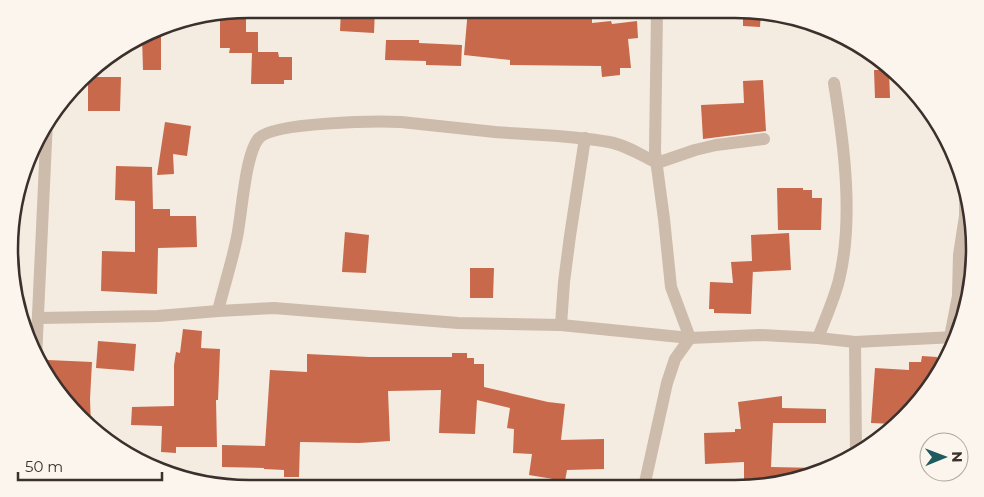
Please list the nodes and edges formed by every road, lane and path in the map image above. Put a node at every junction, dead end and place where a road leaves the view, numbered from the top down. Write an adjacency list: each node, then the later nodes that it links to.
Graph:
1 (657, 18): 6 (street)
2 (834, 82): 14 (street)
3 (45, 138): 9 (street)
4 (585, 138): 6 (street); 8 (street); 11 (street)
5 (764, 139): 6 (street)
6 (657, 163): 13 (street)
7 (965, 217): 10 (street)
8 (218, 310): 9 (street); 11 (street)
9 (38, 318): 15 (street)
10 (955, 320)
11 (561, 325): 13 (street)
12 (949, 337): 16 (street)
13 (690, 338): 14 (street); 18 (street)
14 (818, 338): 16 (street)
15 (37, 341)
16 (855, 342): 17 (street)
17 (856, 446)
18 (645, 480)

